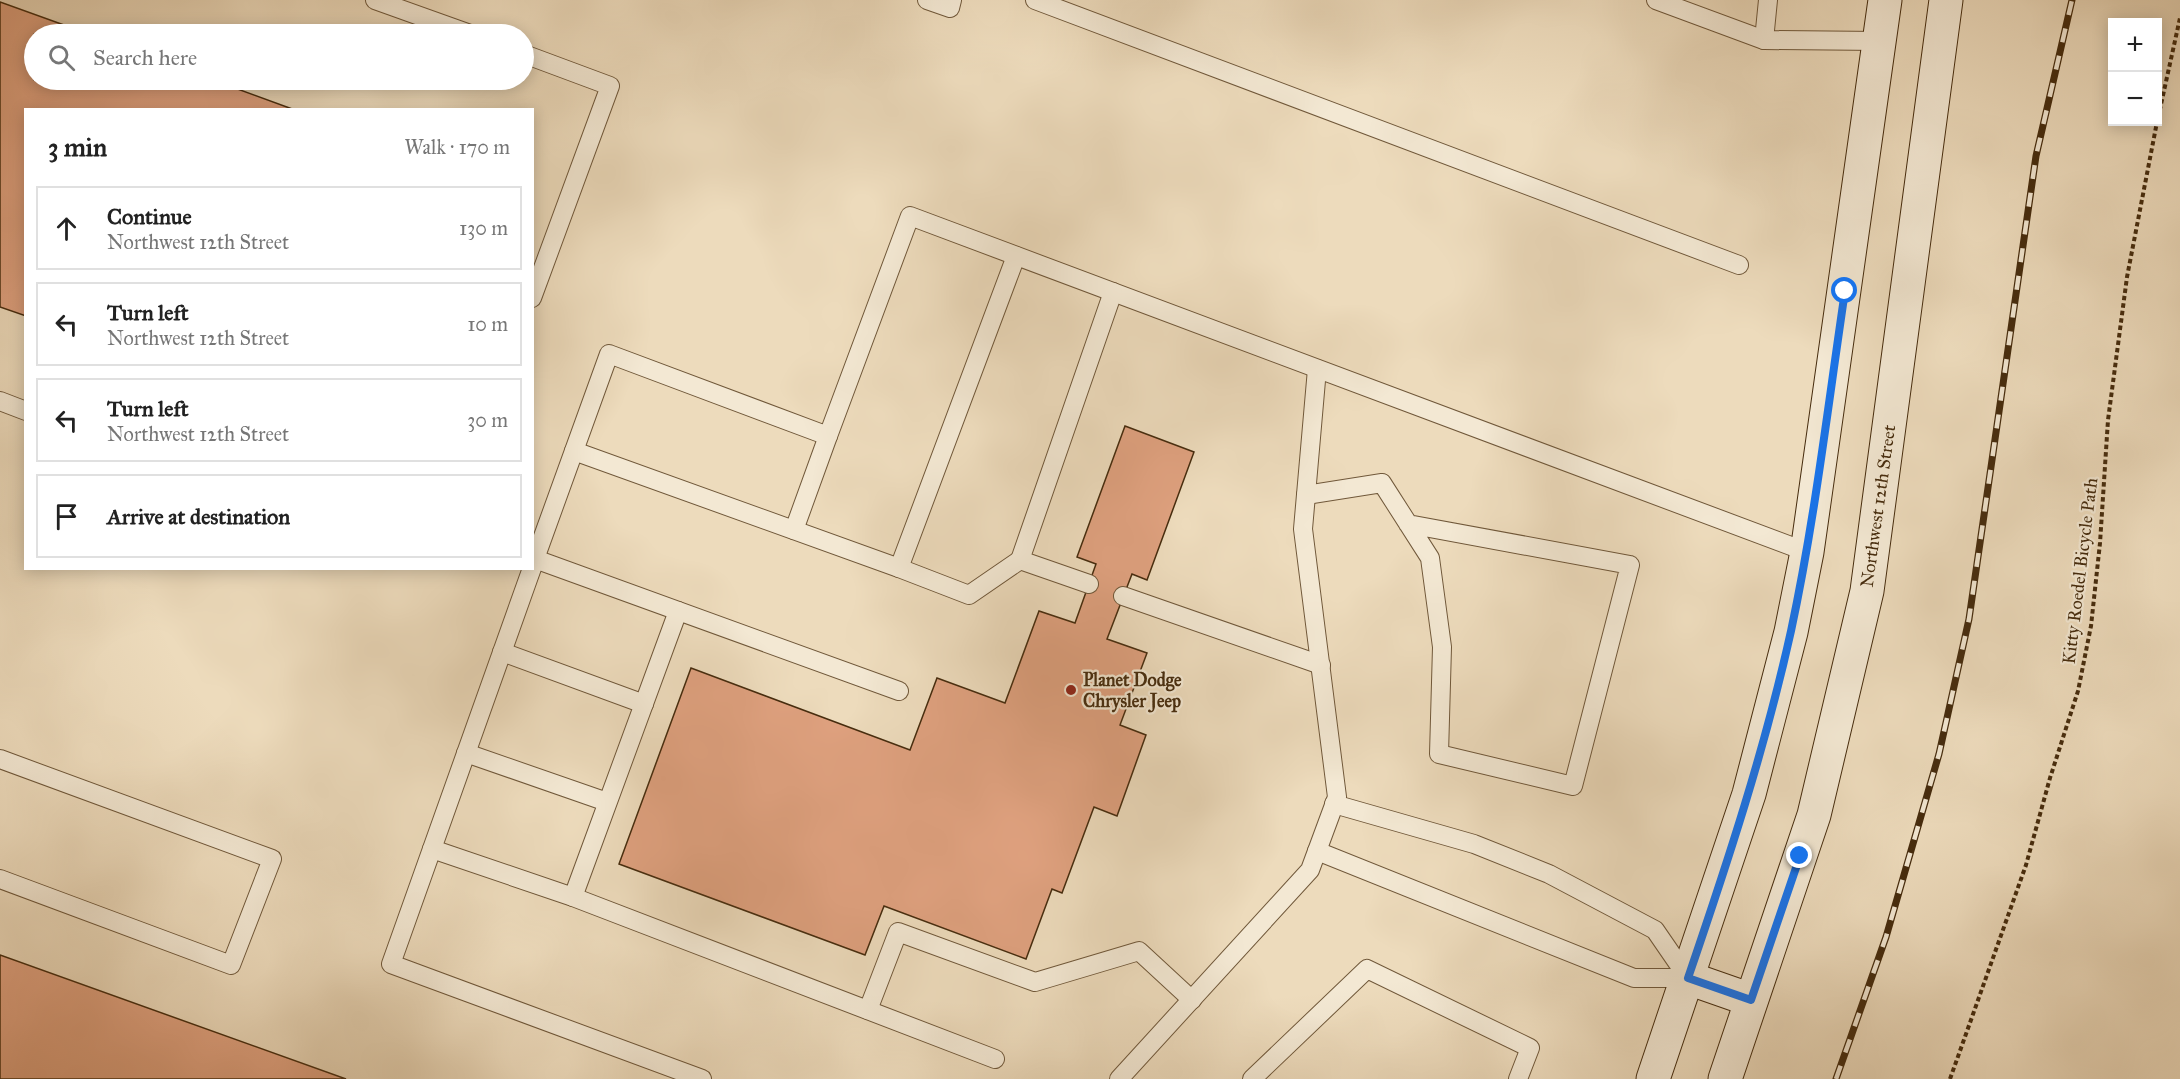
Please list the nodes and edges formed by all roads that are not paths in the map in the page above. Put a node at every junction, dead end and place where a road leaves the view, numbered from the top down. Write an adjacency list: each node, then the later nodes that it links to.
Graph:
1 (375, 0): 9 (lane)
2 (927, 0): 3 (lane)
3 (952, 0)
4 (1035, 0): 14 (lane)
5 (1656, 0): 10 (lane)
6 (1768, 0): 10 (lane)
7 (1885, 0): 11 (main road)
8 (1946, 0): 48 (main road, Northwest 12th Street)
9 (442, 24)
10 (1764, 40): 11 (lane)
11 (1880, 41): 25 (main road)
12 (534, 58): 16 (lane)
13 (1016, 256): 15 (lane); 20 (lane); 29 (lane)
14 (1739, 265)
15 (1113, 292): 17 (lane); 26 (lane)
16 (534, 293)
17 (1317, 369): 22 (lane); 25 (lane)
18 (0, 401): 19 (lane)
19 (24, 410)
20 (828, 436): 21 (lane); 24 (lane)
21 (574, 451): 24 (lane); 27 (lane)
22 (1306, 495): 23 (lane); 35 (lane)
23 (1408, 524): 23 (lane)
24 (794, 530): 29 (lane)
25 (1807, 552): 46 (main road)
26 (1020, 560): 29 (lane); 31 (lane)
27 (534, 562)
28 (534, 565): 33 (lane)
29 (899, 568)
30 (531, 570): 34 (lane)
31 (1089, 584)
32 (1123, 596): 35 (lane)
33 (678, 611): 36 (lane); 37 (lane)
34 (502, 652): 37 (lane); 38 (lane)
35 (1321, 665): 41 (lane)
36 (899, 691)
37 (644, 704): 40 (lane)
38 (466, 753): 40 (lane); 42 (lane)
39 (0, 759): 44 (lane)
40 (607, 802): 45 (lane)
41 (1334, 804): 43 (lane); 46 (lane)
42 (432, 849): 45 (lane); 51 (lane)
43 (1317, 851): 46 (lane); 47 (lane)
44 (0, 879)
45 (573, 897): 49 (lane)
46 (1688, 978): 48 (main road); 55 (main road)
47 (1192, 1000): 49 (lane); 52 (lane)
48 (1751, 1000): 56 (main road, Northwest 12th Street)
49 (868, 1011): 50 (lane)
50 (995, 1059)
51 (702, 1079)
52 (1119, 1079)
53 (1252, 1079): 54 (lane)
54 (1518, 1079)
55 (1653, 1079)
56 (1725, 1079)

